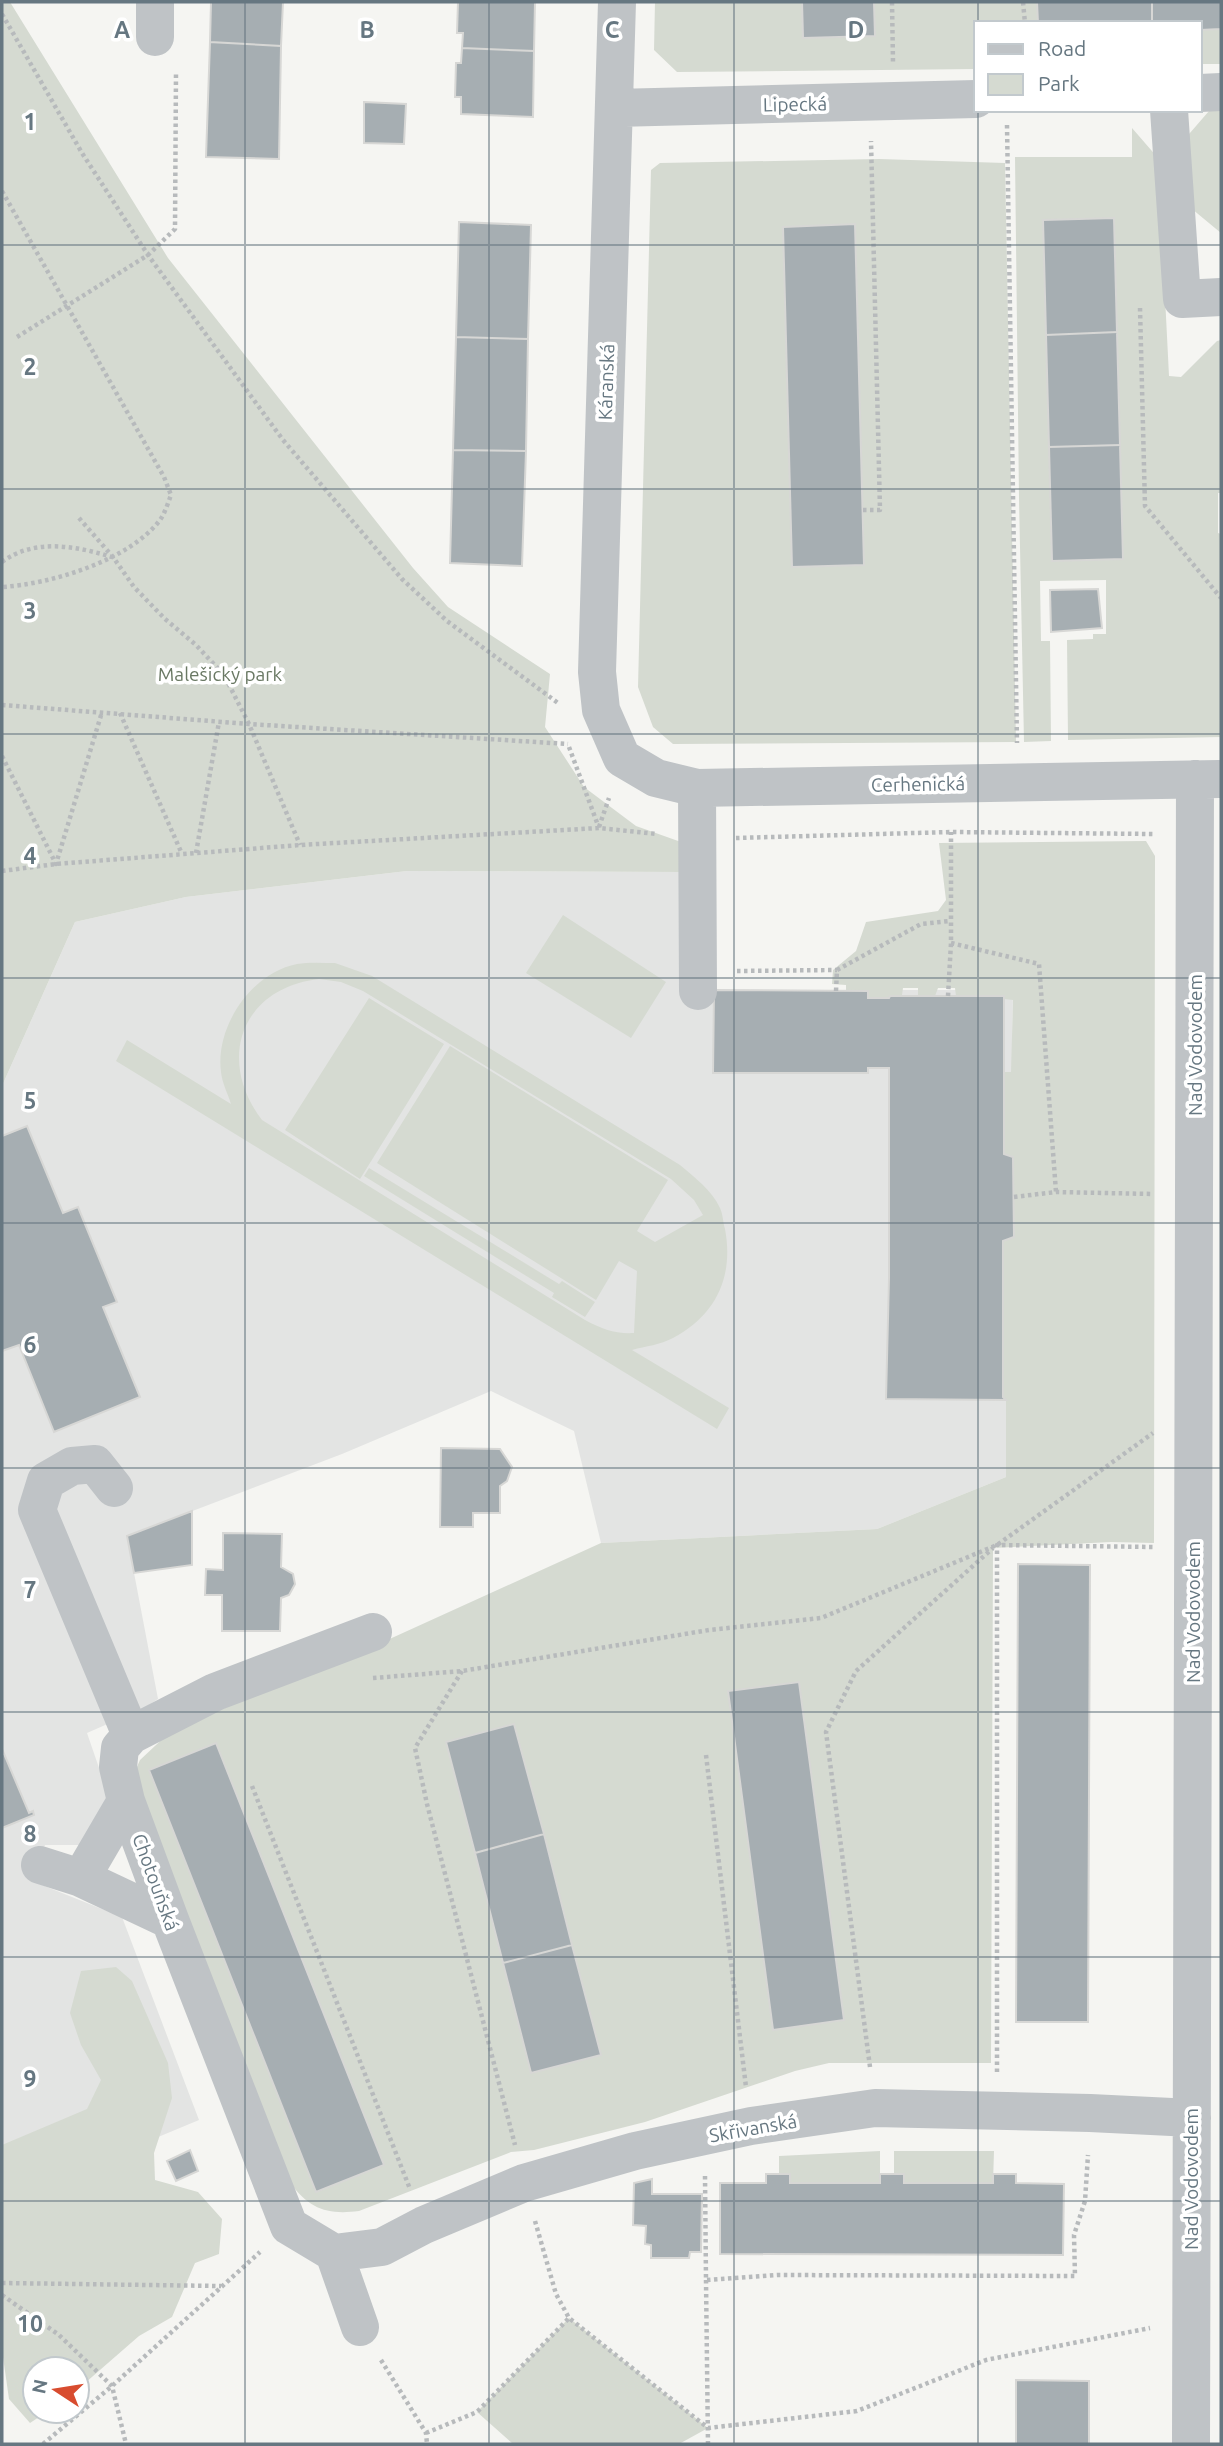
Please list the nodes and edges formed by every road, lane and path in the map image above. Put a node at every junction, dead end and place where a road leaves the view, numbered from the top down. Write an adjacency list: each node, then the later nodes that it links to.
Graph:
1 (618, 2): 11 (street, Káranská)
2 (892, 2): 10 (path)
3 (1023, 2): 5 (path)
4 (2, 13): 15 (path)
5 (1025, 21)
6 (162, 34): 15 (path)
7 (1221, 92): 8 (street)
8 (1202, 93)
9 (974, 99): 10 (street, Lipecká)
10 (882, 102): 11 (street, Lipecká); 20 (path)
11 (615, 108): 35 (street, Káranská)
12 (1169, 112): 16 (street)
13 (1007, 124): 37 (path)
14 (2, 191): 18 (path)
15 (148, 255): 18 (path); 27 (path)
16 (1221, 297)
17 (1140, 300): 25 (path)
18 (67, 307): 19 (path); 22 (path)
19 (17, 337)
20 (863, 510)
21 (79, 517): 22 (path)
22 (113, 557): 23 (path); 24 (path); 31 (path)
23 (2, 562)
24 (2, 587)
25 (1221, 598)
26 (2, 705): 28 (path)
27 (564, 708)
28 (102, 712): 29 (path); 47 (path)
29 (120, 713): 30 (path); 46 (path)
30 (219, 722): 31 (path); 45 (path)
31 (249, 724): 33 (path); 44 (path)
32 (567, 732): 33 (path)
33 (568, 744): 40 (path)
34 (2, 756): 47 (path)
35 (622, 758): 39 (street, Cerhenická)
36 (1208, 779): 37 (street, Cerhenická); 42 (street, Nad Vodovodem)
37 (1018, 782): 38 (street, Cerhenická)
38 (952, 783): 39 (street, Cerhenická); 41 (path)
39 (698, 788): 43 (street)
40 (599, 828): 43 (path); 44 (path)
41 (951, 832): 42 (path); 43 (path); 49 (path)
42 (1196, 835): 55 (street, Nad Vodovodem)
43 (698, 837): 52 (street)
44 (299, 845): 45 (path)
45 (196, 853): 46 (path)
46 (182, 854): 47 (path)
47 (56, 864): 48 (path)
48 (2, 871)
49 (950, 922): 50 (path); 51 (path)
50 (951, 943): 54 (path); 56 (path)
51 (837, 970): 52 (path); 53 (path)
52 (698, 981)
53 (836, 991)
54 (948, 996)
55 (1195, 1169): 56 (path); 58 (street, Nad Vodovodem)
56 (1056, 1192): 57 (path)
57 (1014, 1197)
58 (1194, 1404): 60 (path); 61 (street, Nad Vodovodem)
59 (114, 1488): 65 (street)
60 (997, 1545): 61 (path); 63 (path); 72 (path); 73 (path)
61 (1194, 1548): 75 (street, Nad Vodovodem)
62 (373, 1632): 65 (street)
63 (462, 1671): 64 (path); 78 (path)
64 (366, 1679)
65 (131, 1735): 68 (street, Chotouňská)
66 (706, 1755): 76 (path)
67 (252, 1786): 79 (path)
68 (126, 1801): 70 (street); 71 (street, Chotouňská)
69 (40, 1865): 70 (street)
70 (80, 1878): 71 (street)
71 (170, 1920): 80 (street, Chotouňská)
72 (875, 2108): 73 (street, Skřivanská); 76 (street, Skřivanská)
73 (997, 2110): 74 (street, Skřivanská)
74 (1090, 2113): 75 (street, Skřivanská); 82 (path)
75 (1192, 2118): 87 (street, Nad Vodovodem)
76 (751, 2126): 77 (street, Skřivanská)
77 (705, 2137): 78 (street, Skřivanská); 82 (path)
78 (524, 2183): 79 (street, Skřivanská); 86 (path)
79 (424, 2225): 81 (street, Skřivanská)
80 (289, 2226): 81 (street); 84 (path)
81 (334, 2253): 88 (street)
82 (706, 2280): 90 (path)
83 (2, 2283): 84 (path)
84 (223, 2286): 89 (path)
85 (2, 2295): 89 (path)
86 (569, 2318): 90 (path); 91 (path)
87 (1191, 2320): 90 (path); 96 (street, Nad Vodovodem)
88 (360, 2327): 91 (path)
89 (112, 2386): 92 (path); 93 (path)
90 (708, 2428): 95 (path)
91 (426, 2433): 94 (path)
92 (43, 2444)
93 (126, 2444)
94 (427, 2444)
95 (708, 2444)
96 (1191, 2444)

